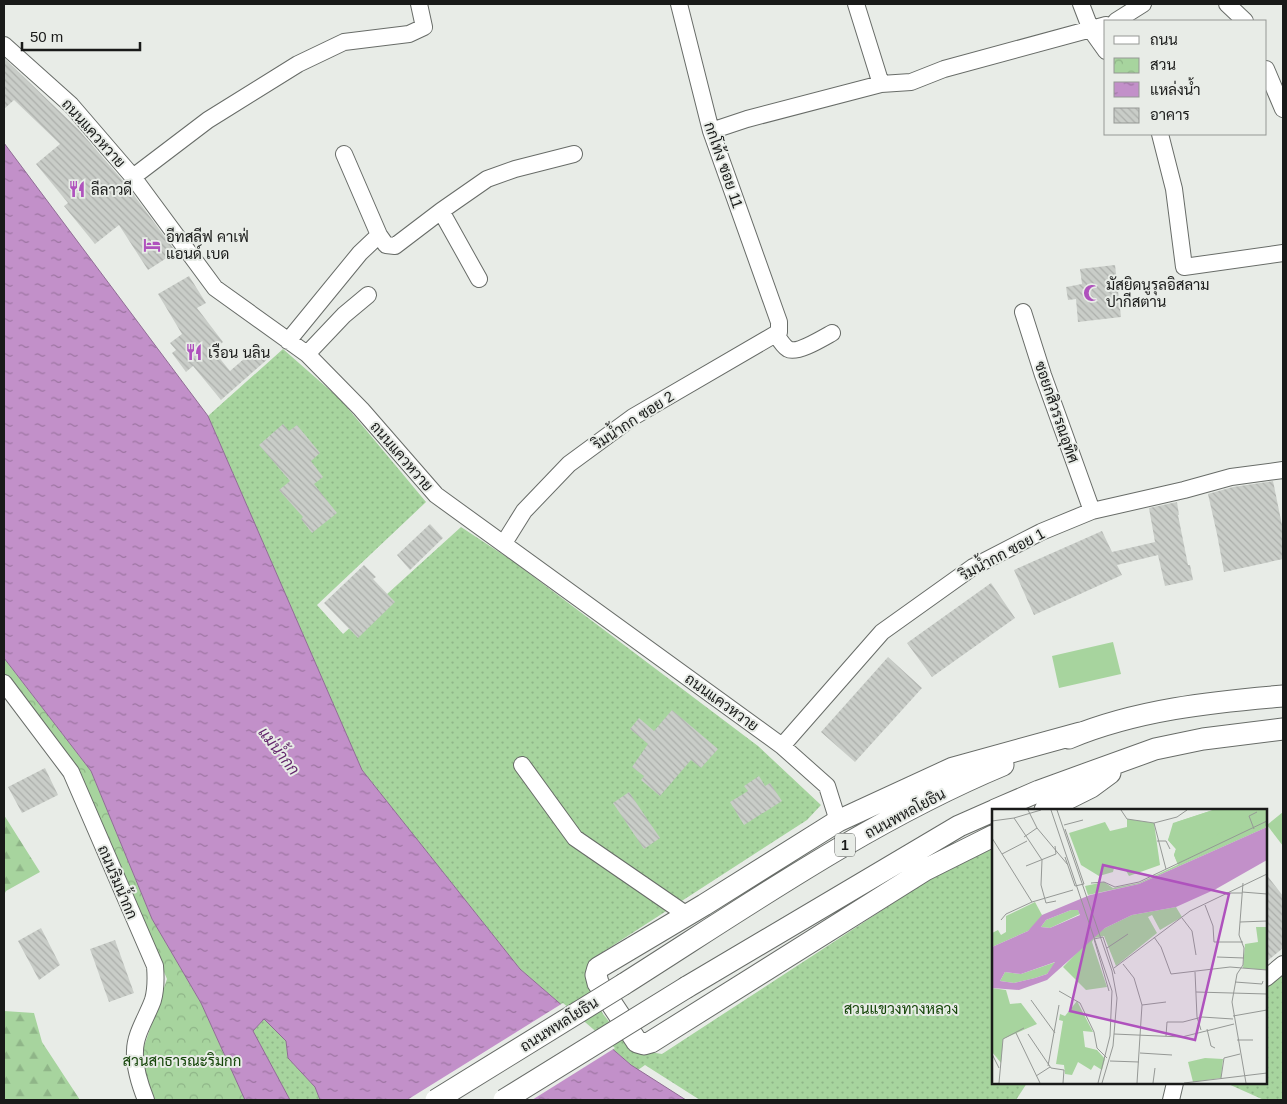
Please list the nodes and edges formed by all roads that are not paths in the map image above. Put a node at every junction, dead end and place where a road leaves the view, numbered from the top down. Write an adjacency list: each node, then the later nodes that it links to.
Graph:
1 (419, 4): 19 (street)
2 (679, 4): 15 (street, กกโท้ง ซอย 11)
3 (856, 4): 13 (street)
4 (1081, 4): 9 (street)
5 (1142, 4): 7 (street)
6 (1227, 4): 8 (street)
7 (1118, 20)
8 (1244, 20)
9 (1098, 27): 11 (street); 13 (street)
10 (4, 45): 19 (street, ถนนแควหวาย)
11 (1104, 45)
12 (1267, 71): 14 (street)
13 (881, 84): 15 (street)
14 (1283, 109)
15 (711, 130): 26 (street, กกโท้ง ซอย 11)
16 (1160, 135): 22 (street)
17 (344, 154): 21 (street)
18 (574, 154): 20 (street)
19 (133, 177): 28 (street, ถนนแควหวาย)
20 (441, 211): 21 (street); 23 (street)
21 (379, 235): 28 (street)
22 (1283, 253)
23 (479, 279)
24 (368, 295): 29 (street)
25 (1023, 312): 31 (street, ซอยกสิวรรณอุทิศ)
26 (777, 328): 27 (street); 32 (street, ริมน้ำกก ซอย 2)
27 (832, 333)
28 (288, 341): 29 (street, ถนนแควหวาย)
29 (307, 354): 32 (street, ถนนแควหวาย)
30 (1283, 470): 31 (street, ริมน้ำกก ซอย 1)
31 (1092, 511): 37 (street, ริมน้ำกก ซอย 1)
32 (504, 543): 37 (street, ถนนแควหวาย)
33 (4, 683): 49 (street, ถนนริมน้ำกก)
34 (1283, 696): 36 (main road, ถนนพหลโยธิน / 1)
35 (1283, 729): 38 (main road)
36 (1080, 734): 43 (main road); 50 (main road, ถนนพหลโยธิน / 1, bridge)
37 (782, 746): 43 (street, ถนนแควหวาย)
38 (1126, 760): 40 (main road); 41 (main road)
39 (522, 765): 45 (street)
40 (998, 809)
41 (1047, 809)
42 (992, 812): 51 (main road, bridge)
43 (838, 820): 45 (main road)
44 (992, 836): 45 (main road)
45 (687, 915)
46 (1283, 964): 47 (street)
47 (1267, 977)
48 (1175, 1084): 52 (street)
49 (146, 1100)
50 (436, 1100)
51 (504, 1100)
52 (1171, 1100)

